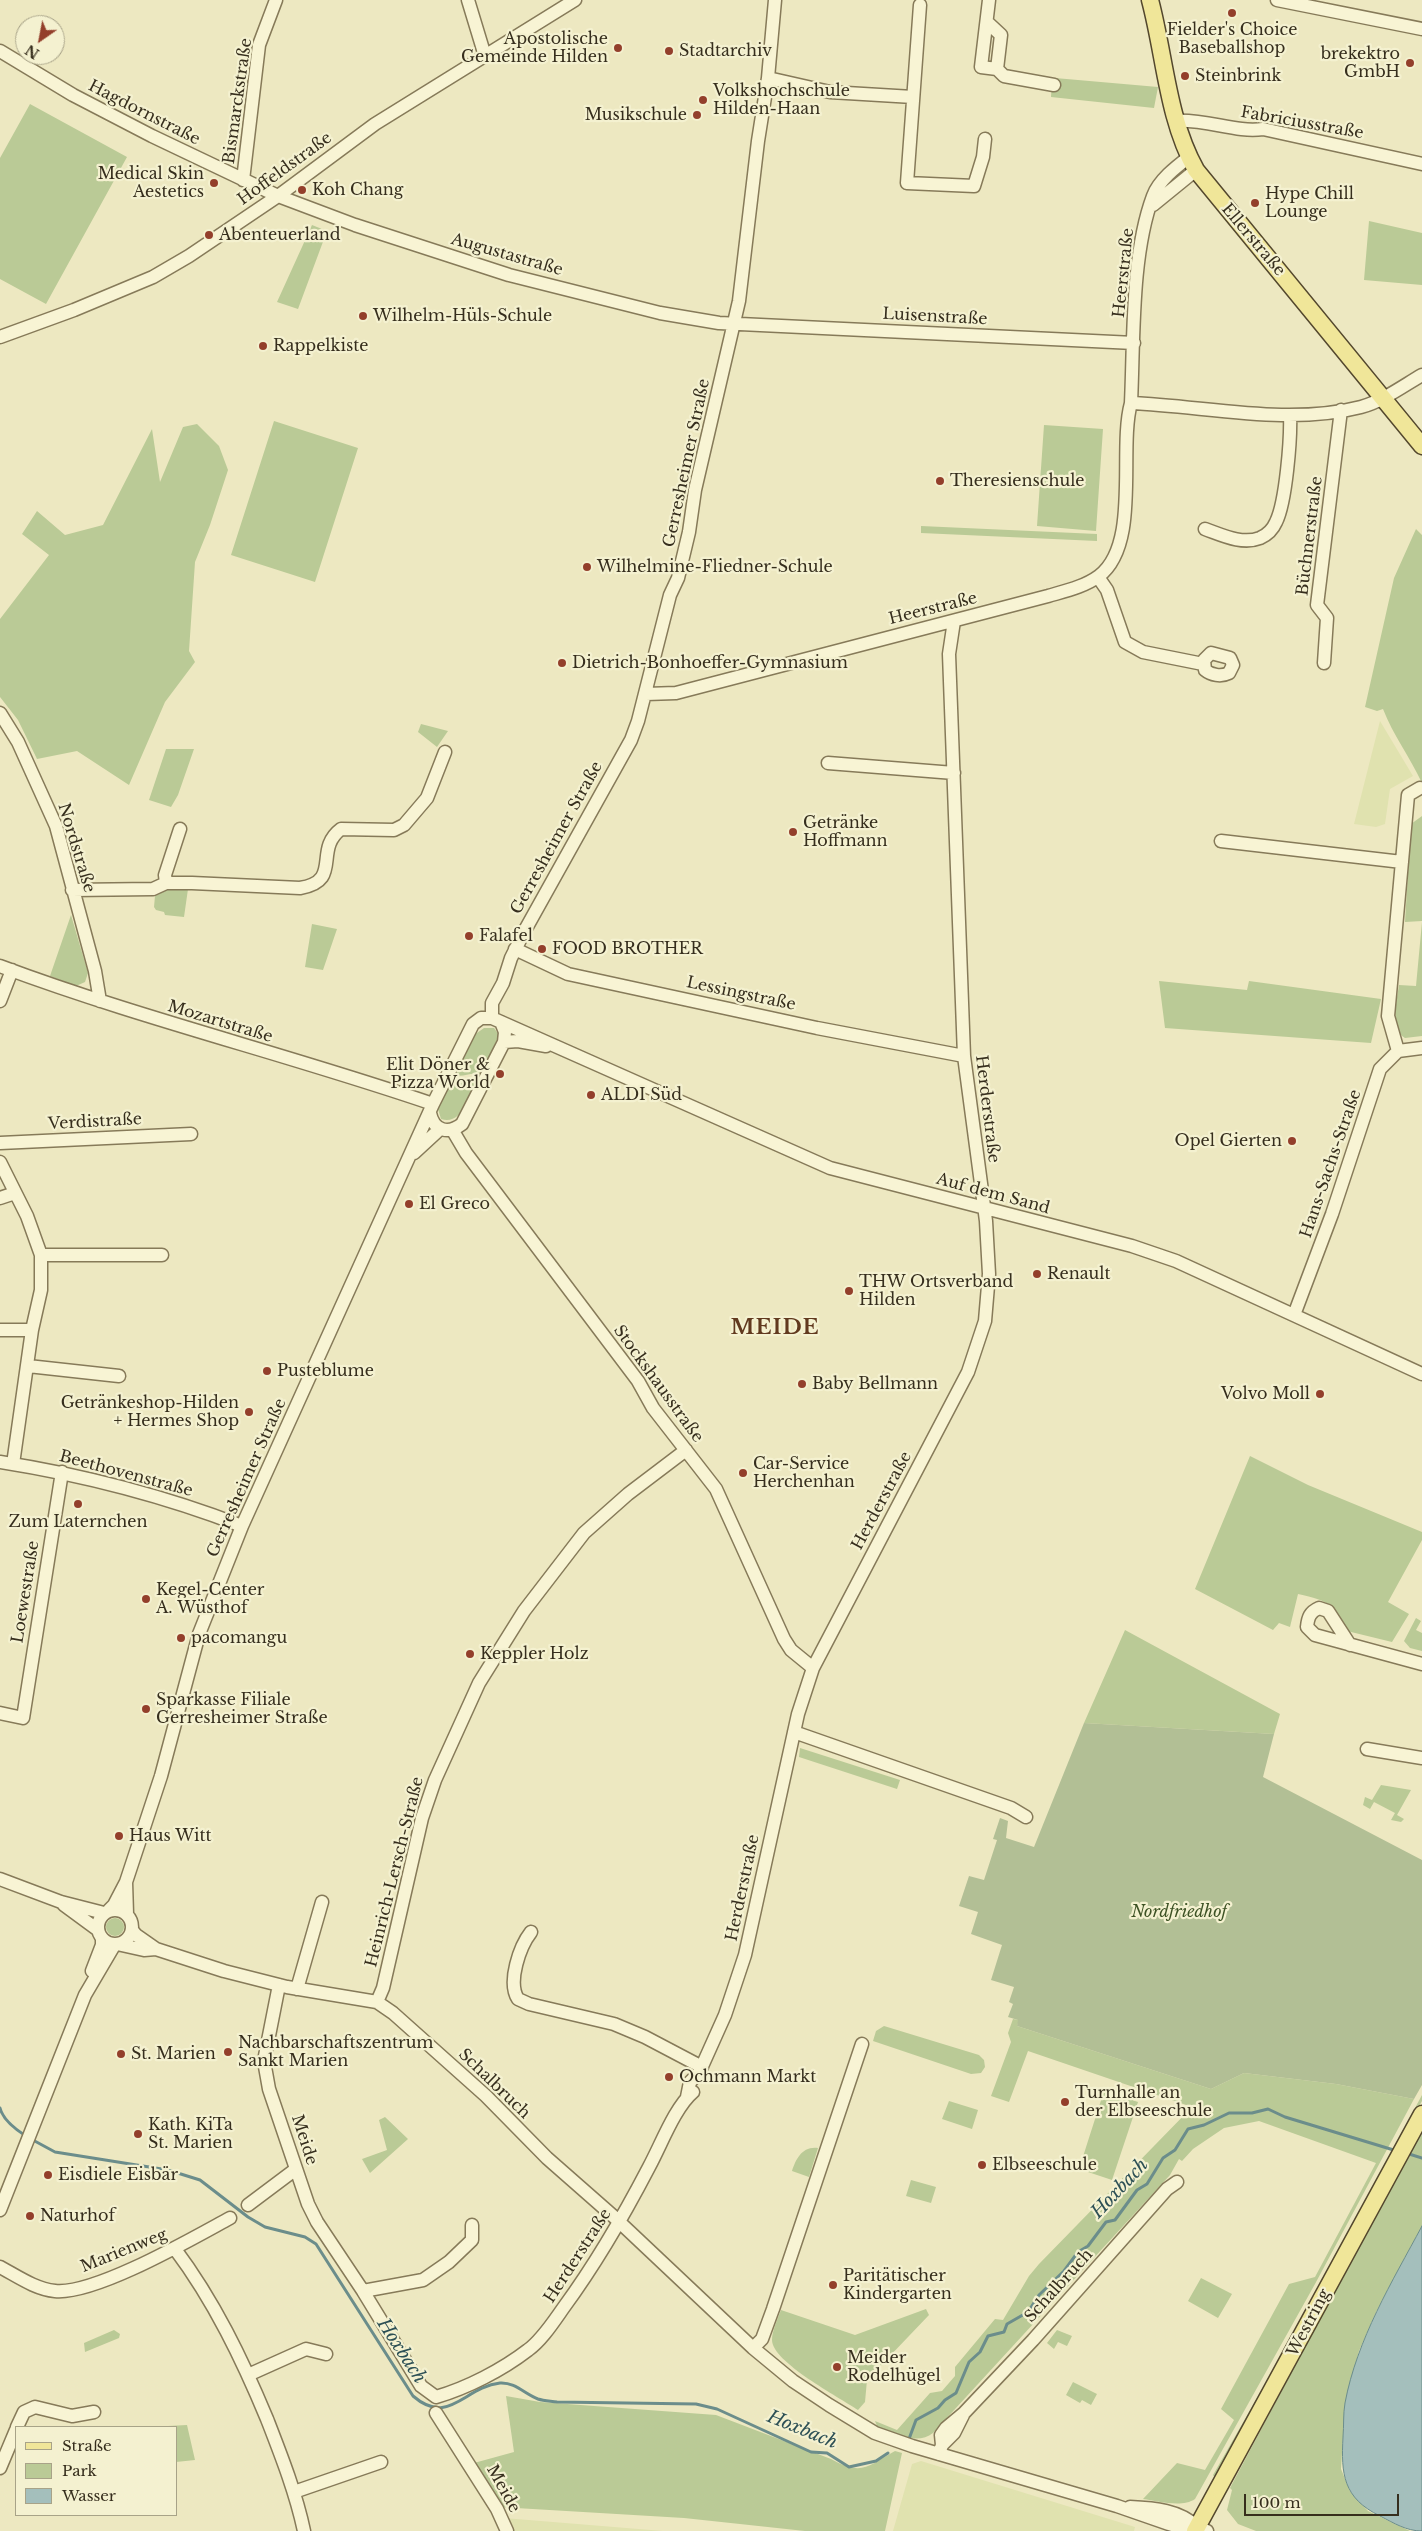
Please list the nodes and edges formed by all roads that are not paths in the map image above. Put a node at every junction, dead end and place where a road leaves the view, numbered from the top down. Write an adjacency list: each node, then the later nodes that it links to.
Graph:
1 (276, 0): 19 (street, Bismarckstraße)
2 (468, 0): 11 (street)
3 (575, 0): 11 (street, Hoffeldstraße)
4 (775, 0): 12 (street, Gerresheimer Straße)
5 (989, 0): 13 (street)
6 (1150, 0): 15 (main road, Ellerstraße)
7 (1277, 0): 9 (street)
8 (920, 5): 14 (street)
9 (1422, 29)
10 (0, 51): 19 (street, Hagdornstraße)
11 (485, 56): 20 (street, Hoffeldstraße)
12 (768, 78): 14 (street); 21 (street, Gerresheimer Straße)
13 (1054, 84)
14 (913, 97): 16 (street)
15 (1176, 121): 17 (main road, Ellerstraße); 18 (street, Fabriciusstraße)
16 (985, 139)
17 (1192, 163): 23 (street, Heerstraße); 25 (main road, Ellerstraße)
18 (1422, 164)
19 (243, 180): 20 (street, Hagdornstraße)
20 (278, 196): 21 (street, Augustastraße); 22 (street, Hoffeldstraße)
21 (734, 324): 23 (street, Luisenstraße); 37 (street, Gerresheimer Straße)
22 (0, 337)
23 (1134, 342): 26 (street, Heerstraße)
24 (1422, 375): 25 (street)
25 (1383, 398): 27 (street); 29 (main road, Ellerstraße)
26 (1131, 403): 28 (street); 31 (street, Heerstraße)
27 (1341, 410): 28 (street); 35 (street, Büchnerstraße)
28 (1290, 415): 30 (street)
29 (1422, 446)
30 (1205, 528)
31 (1098, 577): 32 (street, Heerstraße); 36 (street)
32 (954, 621): 33 (street, Heerstraße); 34 (street, Herderstraße)
33 (941, 624): 34 (street, Herderstraße); 37 (street, Heerstraße)
34 (949, 654): 41 (street, Herderstraße)
35 (1324, 663)
36 (1203, 664)
37 (646, 694): 48 (street, Gerresheimer Straße)
38 (0, 714): 47 (street, Nordstraße)
39 (445, 752): 46 (street)
40 (828, 763): 41 (street)
41 (954, 773): 57 (street, Herderstraße)
42 (1420, 788): 45 (street)
43 (180, 829): 46 (street)
44 (1221, 841): 45 (street)
45 (1402, 862): 56 (street)
46 (166, 883): 47 (street)
47 (72, 890): 51 (street, Nordstraße)
48 (513, 953): 52 (street, Gerresheimer Straße); 57 (street, Lessingstraße)
49 (6, 968): 50 (street); 51 (street, Mozartstraße)
50 (0, 1001)
51 (100, 1001): 58 (street, Mozartstraße)
52 (491, 1019): 53 (street, Gerresheimer Straße); 54 (street, Auf dem Sand); 58 (street, Gerresheimer Straße)
53 (504, 1042): 54 (street, Auf dem Sand); 59 (street, Gerresheimer Straße)
54 (556, 1048): 66 (street, Auf dem Sand)
55 (1422, 1048): 56 (street)
56 (1398, 1051): 69 (street, Hans-Sachs-Straße)
57 (964, 1056): 66 (street, Herderstraße)
58 (432, 1109): 59 (street); 62 (street, Gerresheimer Straße)
59 (447, 1130): 62 (street, Gerresheimer Straße); 75 (street, Stockshausstraße)
60 (191, 1134): 61 (street, Verdistraße)
61 (0, 1143)
62 (411, 1157): 78 (street, Gerresheimer Straße)
63 (0, 1162): 64 (street)
64 (15, 1193): 65 (street); 67 (street)
65 (0, 1198)
66 (984, 1209): 69 (street, Auf dem Sand); 81 (street, Herderstraße)
67 (41, 1255): 68 (street); 71 (street)
68 (162, 1255)
69 (1294, 1316): 73 (street, Auf dem Sand)
70 (0, 1330): 71 (street)
71 (32, 1330): 72 (street)
72 (28, 1366): 74 (street); 76 (street)
73 (1422, 1374)
74 (119, 1376)
75 (686, 1450): 81 (street, Stockshausstraße); 101 (street, Heinrich-Lersch-Straße)
76 (6, 1463): 77 (street, Beethovenstraße)
77 (62, 1472): 78 (street, Beethovenstraße); 82 (street, Loewestraße)
78 (242, 1526): 88 (street, Gerresheimer Straße)
79 (1350, 1645): 80 (street)
80 (1422, 1664)
81 (813, 1668): 83 (street, Herderstraße)
82 (0, 1713)
83 (794, 1732): 86 (street); 103 (street, Herderstraße)
84 (1367, 1748): 85 (street)
85 (1422, 1758)
86 (1026, 1817)
87 (0, 1880): 89 (street)
88 (126, 1882): 91 (street, Gerresheimer Straße); 92 (street, Gerresheimer Straße)
89 (61, 1902): 91 (street); 95 (street)
90 (322, 1902): 99 (street)
91 (107, 1911): 92 (street); 95 (street)
92 (127, 1914): 93 (street)
93 (132, 1930): 96 (street); 97 (street, Schalbruch)
94 (531, 1932): 103 (street)
95 (100, 1934): 96 (street); 100 (street)
96 (116, 1944): 97 (street, Schalbruch); 100 (street)
97 (156, 1949): 98 (street, Schalbruch)
98 (279, 1985): 99 (street, Schalbruch); 105 (street, Meide)
99 (297, 1989): 101 (street, Schalbruch)
100 (85, 1995): 108 (street)
101 (377, 2002): 110 (street, Schalbruch)
102 (862, 2044): 115 (street)
103 (700, 2070): 110 (street, Herderstraße)
104 (1422, 2114): 127 (main road, Westring)
105 (296, 2170): 107 (street); 114 (street, Meide)
106 (1177, 2182): 123 (street, Schalbruch)
107 (248, 2205)
108 (0, 2210)
109 (230, 2218): 112 (street, Marienweg)
110 (620, 2222): 115 (street, Schalbruch); 118 (street, Herderstraße)
111 (472, 2225): 114 (street)
112 (175, 2248): 113 (street, Marienweg); 117 (street)
113 (0, 2267)
114 (364, 2291): 118 (street, Meide)
115 (753, 2348): 123 (street, Schalbruch)
116 (326, 2354): 117 (street)
117 (248, 2375): 126 (street)
118 (452, 2392)
119 (94, 2412): 121 (street)
120 (436, 2413): 129 (street, Meide)
121 (18, 2426)
122 (15, 2433): 125 (street)
123 (940, 2449): 127 (street, Schalbruch)
124 (381, 2462): 126 (street)
125 (0, 2468)
126 (294, 2492): 128 (street)
127 (1200, 2530)
128 (304, 2531)
129 (507, 2531)

